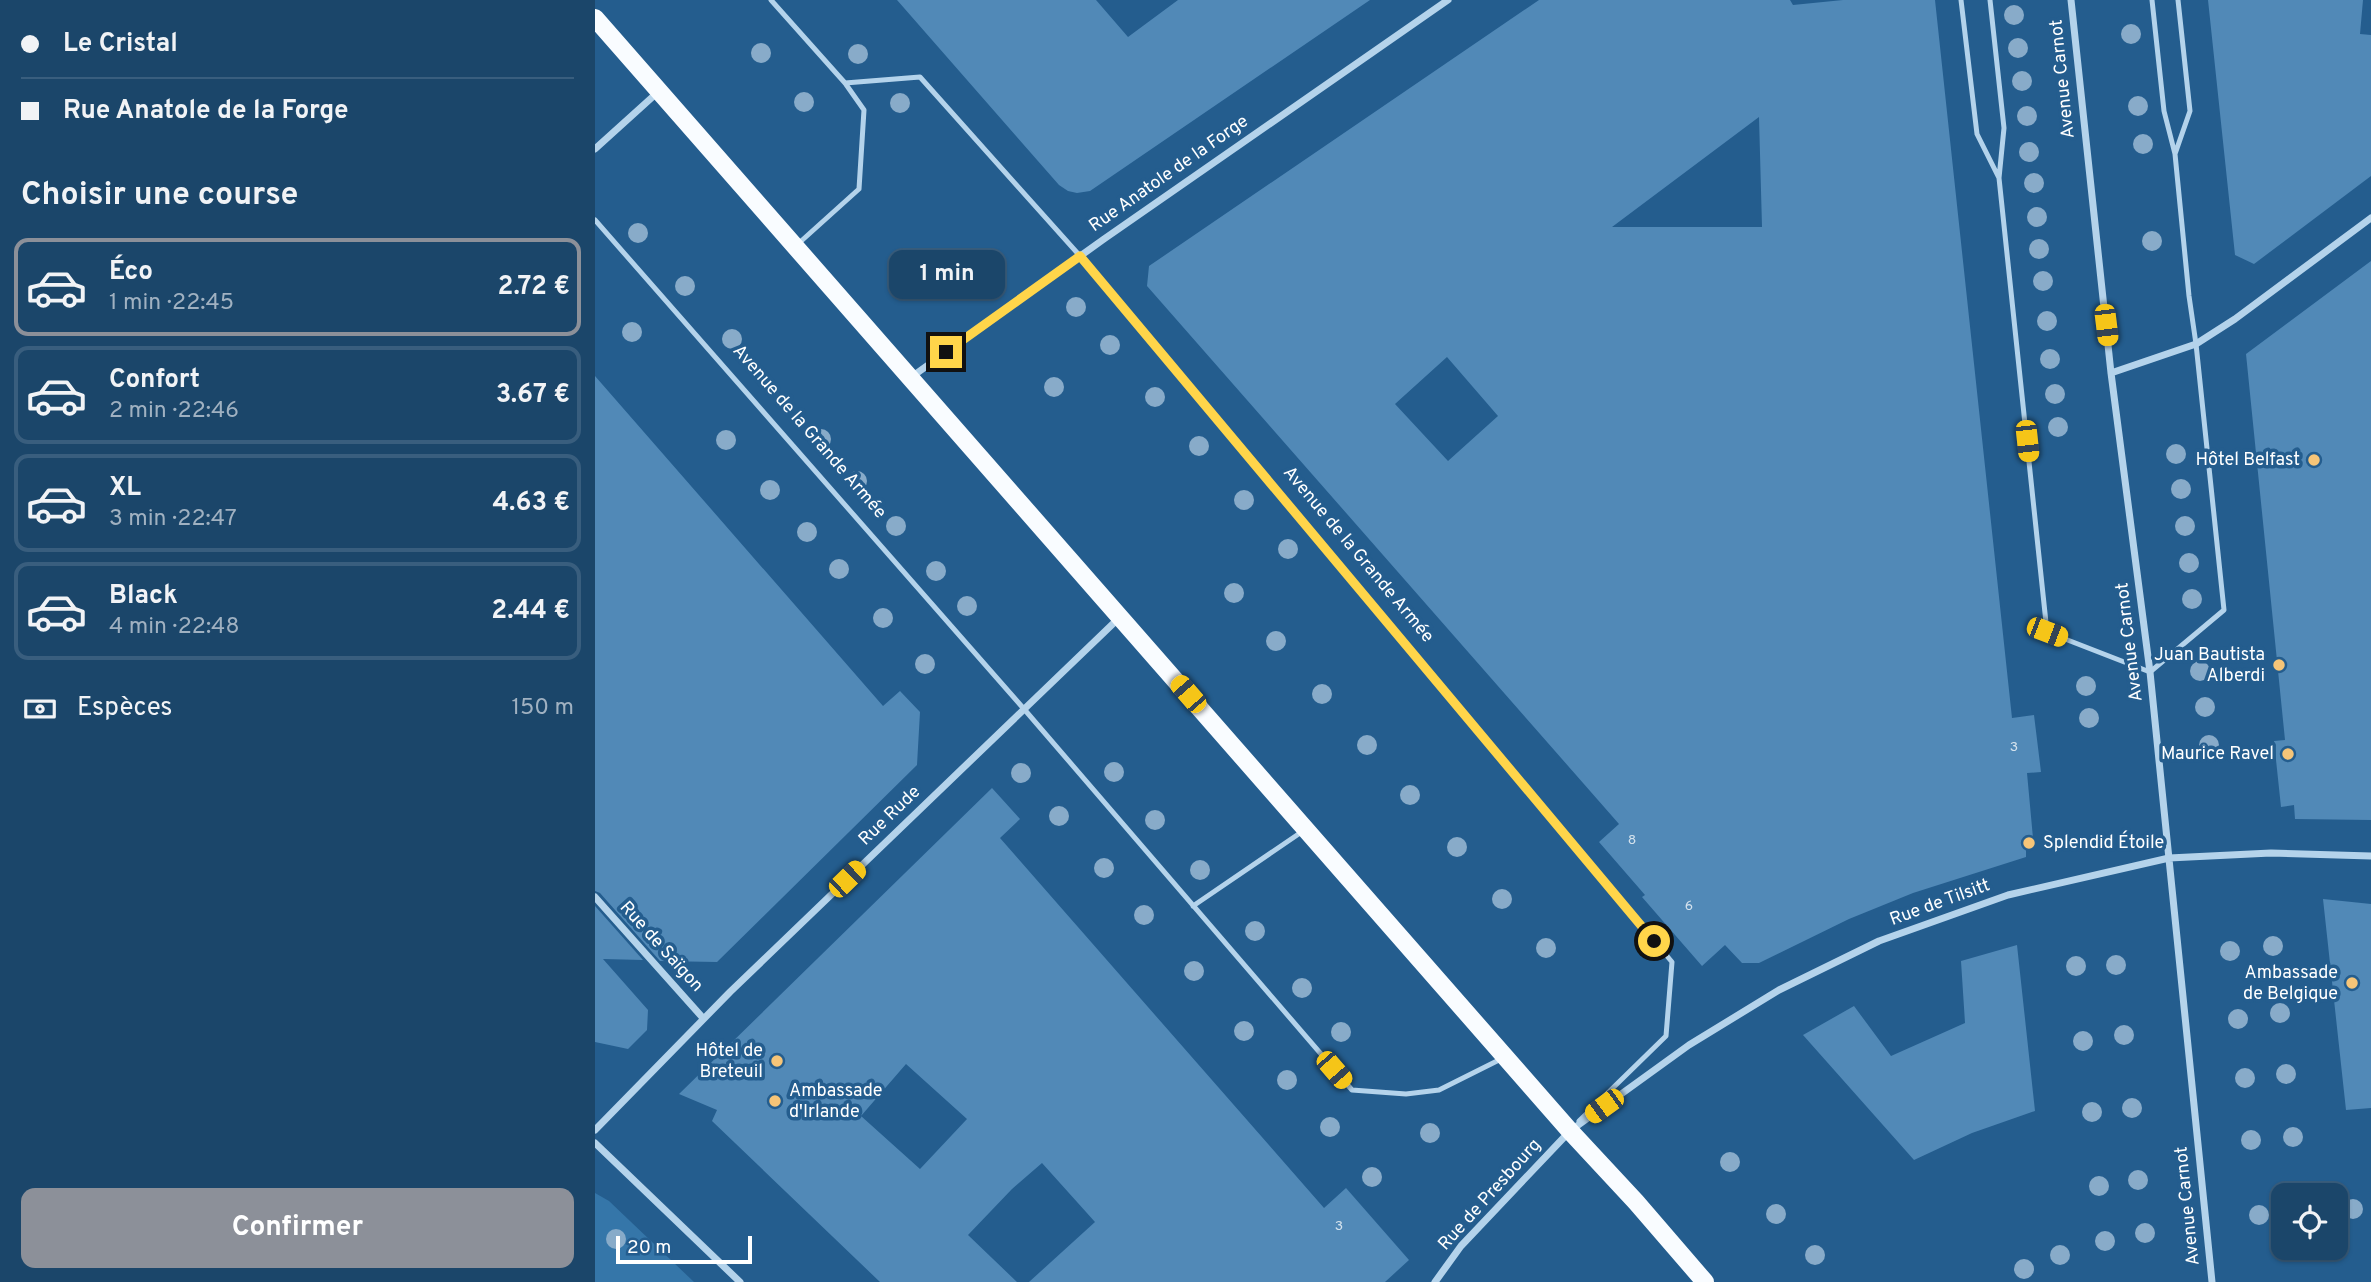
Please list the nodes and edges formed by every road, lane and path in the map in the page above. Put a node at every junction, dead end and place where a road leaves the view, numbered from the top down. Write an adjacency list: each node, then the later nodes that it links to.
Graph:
1 (771, 0): 9 (lane)
2 (1448, 0): 17 (street, Rue Anatole de la Forge)
3 (1962, 0): 13 (lane)
4 (1990, 0): 13 (lane)
5 (2071, 0): 19 (street, Avenue Carnot)
6 (2152, 0): 12 (lane)
7 (2178, 0): 12 (lane)
8 (595, 18): 10 (main road)
9 (845, 83): 16 (lane); 17 (lane, Avenue de la Grande Armée)
10 (659, 91): 11 (street); 16 (main road)
11 (595, 149)
12 (2175, 154): 18 (lane)
13 (1999, 178): 22 (lane)
14 (2371, 218): 18 (street)
15 (595, 220): 23 (lane, Avenue de la Grande Armée)
16 (794, 248): 20 (main road)
17 (1080, 256): 20 (street, Rue Anatole de la Forge); 32 (lane, Avenue de la Grande Armée)
18 (2196, 344): 19 (street); 22 (lane)
19 (2112, 373): 22 (street, Avenue Carnot)
20 (910, 377): 21 (main road)
21 (1120, 617): 23 (street, Rue Rude); 24 (main road)
22 (2150, 671): 26 (street, Avenue Carnot)
23 (1024, 709): 28 (lane, Avenue de la Grande Armée); 29 (street, Rue Rude)
24 (1305, 829): 28 (lane); 30 (main road)
25 (2371, 856): 26 (street, Rue de Tilsitt)
26 (2169, 858): 32 (street, Rue de Tilsitt); 37 (street, Avenue Carnot)
27 (595, 897): 29 (street, Rue de Saïgon)
28 (1193, 906): 30 (lane, Avenue de la Grande Armée)
29 (703, 1018): 31 (street, Rue Rude)
30 (1506, 1057): 32 (main road)
31 (595, 1130)
32 (1570, 1131): 35 (street, Rue de Presbourg); 36 (main road)
33 (595, 1143): 34 (street)
34 (740, 1282)
35 (1435, 1282)
36 (1705, 1282)
37 (2212, 1282)

